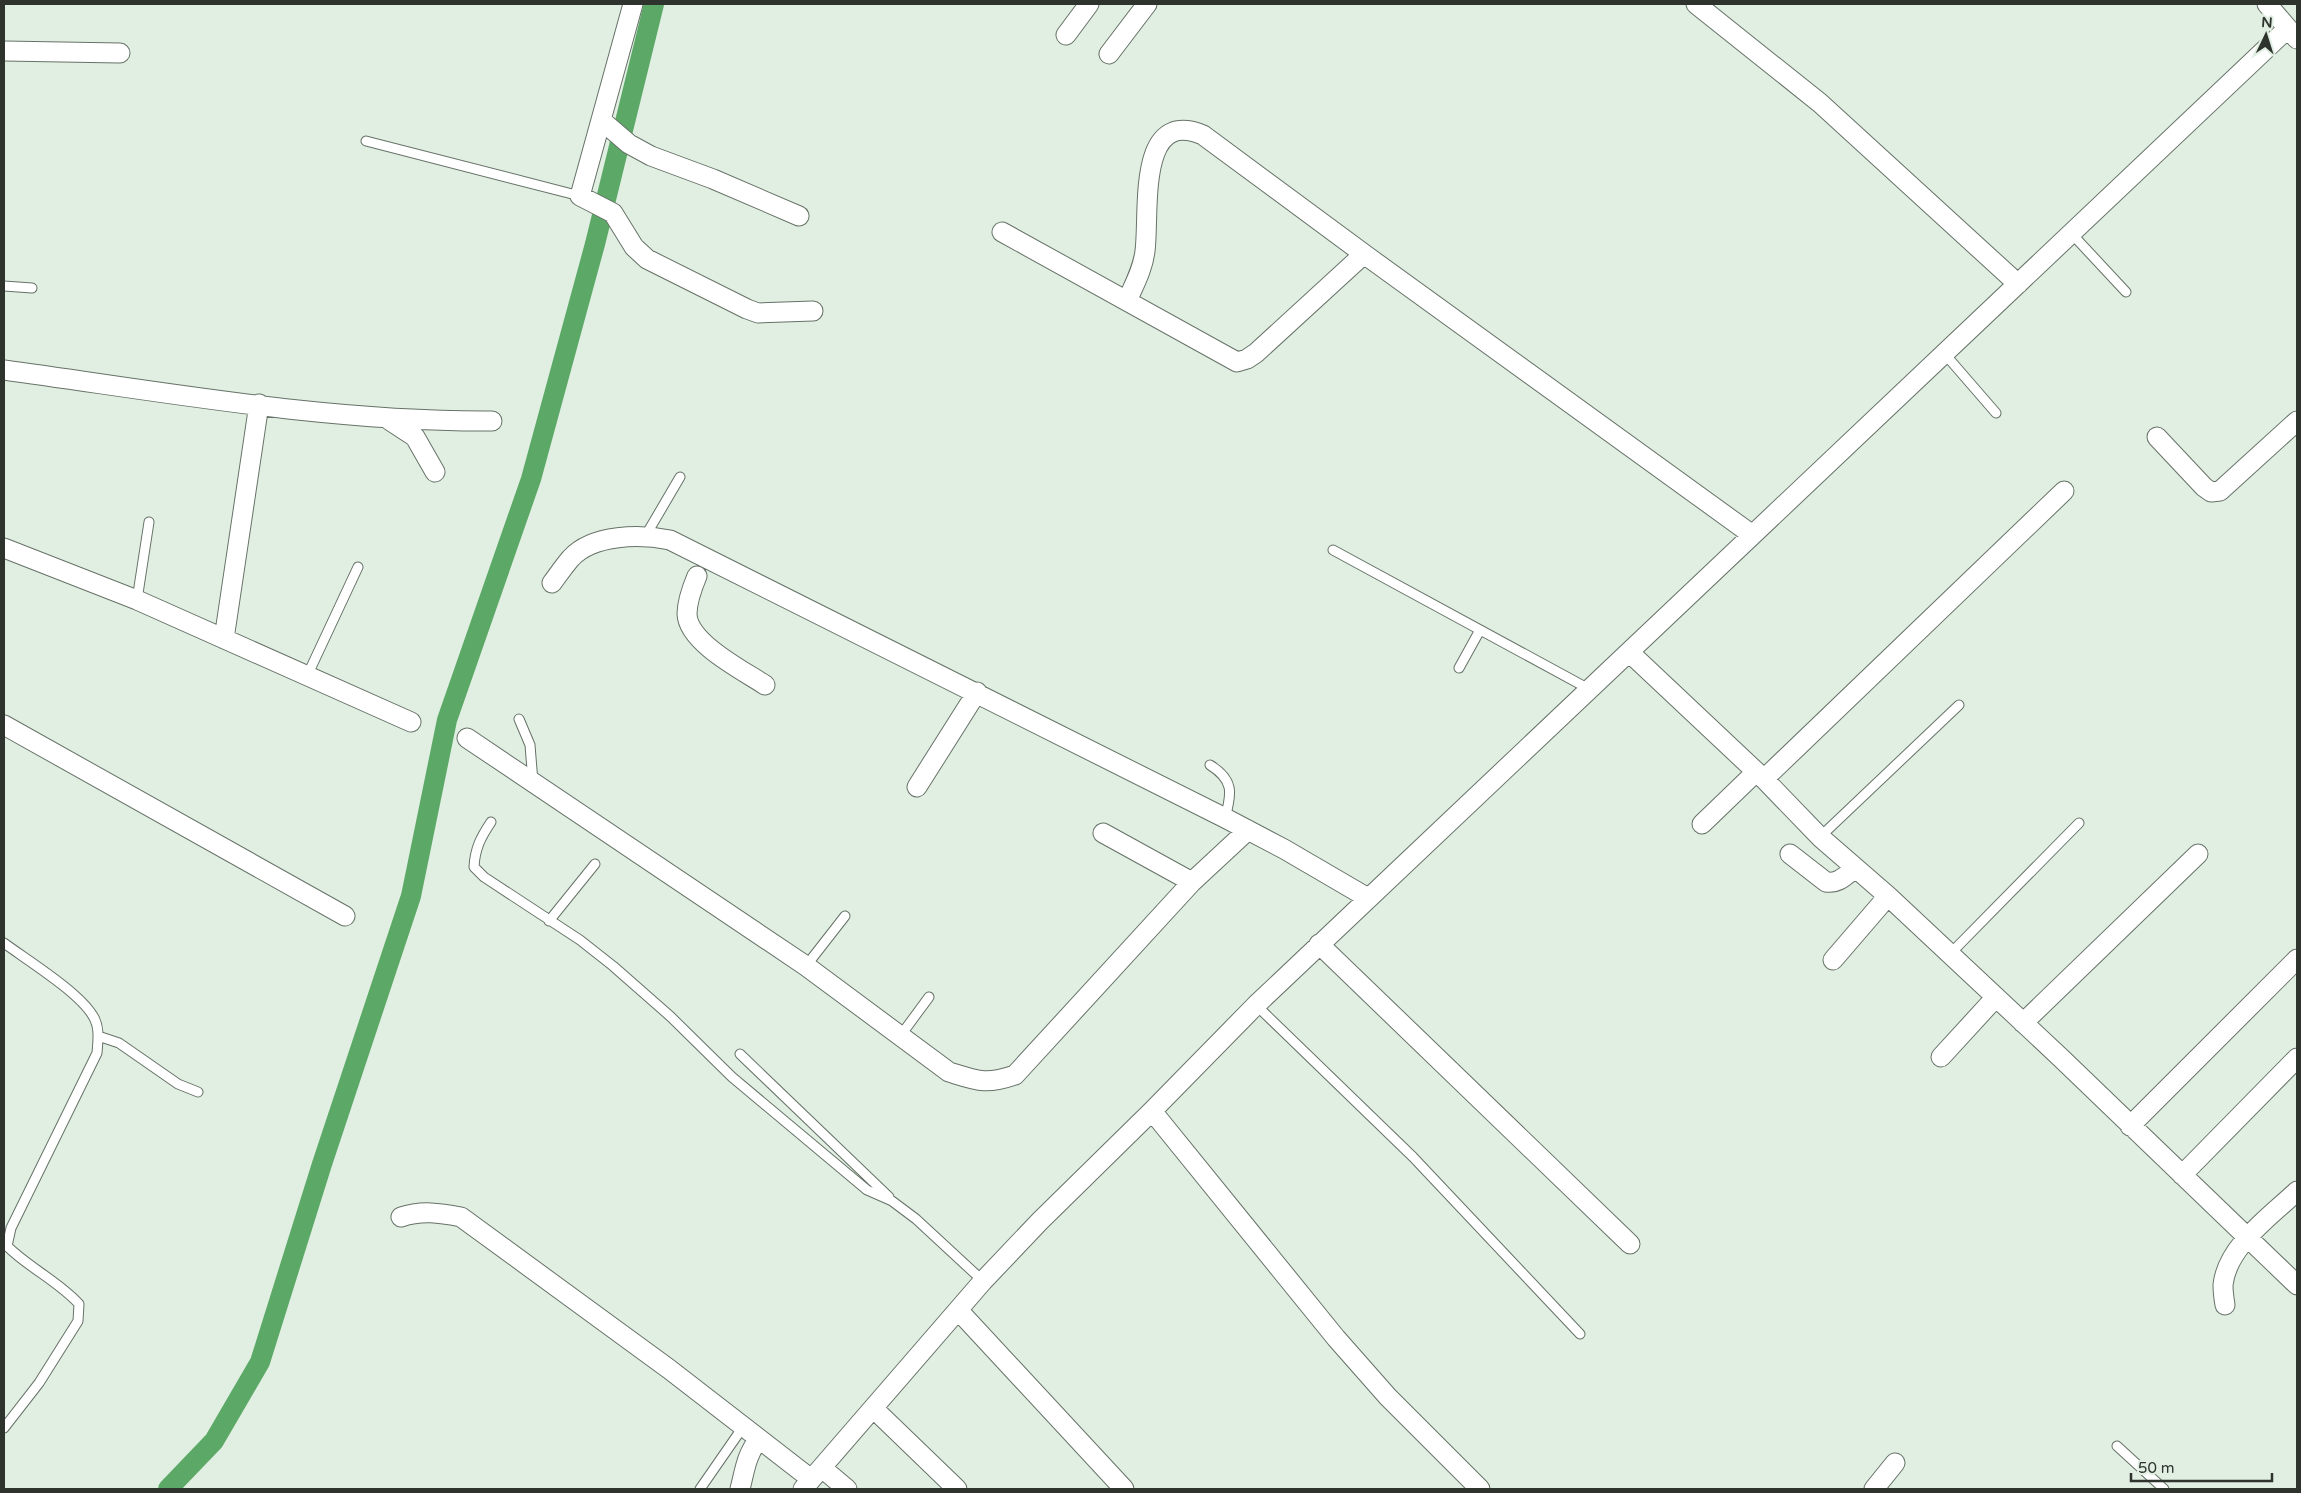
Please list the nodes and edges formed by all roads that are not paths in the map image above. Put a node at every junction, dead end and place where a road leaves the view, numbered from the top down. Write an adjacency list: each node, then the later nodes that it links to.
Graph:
1 (633, 4): 11 (street)
2 (1089, 4): 7 (street)
3 (1147, 4): 10 (street)
4 (1696, 4): 18 (street)
5 (2267, 4): 6 (street)
6 (2292, 34): 16 (street)
7 (1066, 35)
8 (4, 51): 9 (street)
9 (120, 53)
10 (1109, 54)
11 (604, 123): 13 (street); 14 (street)
12 (366, 142): 13 (lane)
13 (585, 199): 23 (street)
14 (799, 216)
15 (1002, 232): 22 (street)
16 (2072, 233): 18 (street); 21 (lane)
17 (1364, 254): 22 (street); 22 (street); 36 (street)
18 (2018, 284): 24 (street)
19 (4, 286): 20 (lane)
20 (32, 288)
21 (2126, 292)
22 (1127, 301)
23 (813, 311)
24 (1944, 353): 27 (lane); 36 (street)
25 (4, 370): 26 (street)
26 (259, 404): 28 (street); 45 (street)
27 (1996, 414)
28 (385, 417): 29 (street); 32 (street)
29 (492, 421)
30 (2297, 421): 31 (street)
31 (2157, 437)
32 (434, 472)
33 (680, 477): 37 (lane)
34 (2064, 491): 58 (street)
35 (149, 522): 43 (lane)
36 (1751, 534): 46 (street)
37 (646, 535): 41 (street); 42 (street)
38 (4, 548): 43 (street)
39 (1333, 550): 44 (lane)
40 (358, 567): 48 (lane)
41 (703, 567): 49 (street); 51 (street)
42 (552, 583)
43 (138, 600): 45 (street)
44 (1480, 630): 47 (lane); 50 (lane)
45 (224, 638): 48 (street)
46 (1629, 652): 50 (street); 58 (street)
47 (1459, 668)
48 (307, 676): 54 (street)
49 (765, 685)
50 (1589, 689): 74 (street)
51 (977, 692): 60 (street); 61 (street)
52 (1959, 705): 67 (lane)
53 (519, 719): 59 (lane)
54 (411, 722)
55 (4, 725): 75 (street)
56 (467, 738): 59 (street)
57 (1210, 765): 61 (lane)
58 (1760, 775): 64 (street); 67 (street)
59 (533, 783): 83 (street)
60 (917, 787)
61 (1225, 818): 65 (street)
62 (491, 822): 77 (lane)
63 (2079, 823): 80 (lane)
64 (1702, 824)
65 (1248, 830): 72 (street); 74 (street)
66 (1103, 833): 72 (street)
67 (1820, 836): 71 (street)
68 (1790, 854): 71 (street)
69 (2198, 854): 87 (street)
70 (595, 864): 77 (lane)
71 (1856, 868): 73 (street)
72 (1192, 882): 88 (street)
73 (1888, 896): 80 (street); 82 (street)
74 (1368, 898): 79 (street)
75 (345, 916)
76 (845, 916): 83 (lane)
77 (549, 921): 98 (lane)
78 (4, 943): 89 (lane)
79 (1319, 944): 86 (street); 101 (street)
80 (1950, 954): 85 (street)
81 (2297, 959): 95 (street)
82 (1833, 960)
83 (806, 966): 88 (street)
84 (929, 997): 88 (lane)
85 (1996, 997): 87 (street); 91 (street)
86 (1256, 1005): 94 (street); 106 (lane)
87 (2023, 1023): 95 (street)
88 (901, 1035)
89 (98, 1036): 93 (lane); 109 (lane)
90 (740, 1054): 98 (lane)
91 (1941, 1057)
92 (2297, 1058): 96 (street)
93 (198, 1092)
94 (1152, 1111): 102 (street); 119 (street)
95 (2130, 1126): 96 (street)
96 (2182, 1175): 100 (street)
97 (2297, 1191): 100 (street)
98 (892, 1201): 102 (lane)
99 (401, 1217): 108 (street)
100 (2248, 1238): 103 (street); 104 (street)
101 (1630, 1244)
102 (983, 1281): 105 (street)
103 (2297, 1284)
104 (2225, 1305)
105 (958, 1310): 107 (street); 118 (street)
106 (1580, 1334)
107 (873, 1408): 113 (street); 117 (street)
108 (743, 1427): 110 (street); 114 (lane)
109 (4, 1428)
110 (759, 1439): 113 (street); 115 (street)
111 (2118, 1446): 121 (lane)
112 (1896, 1463): 120 (street)
113 (812, 1479): 116 (street)
114 (700, 1489)
115 (740, 1489)
116 (847, 1489)
117 (957, 1489)
118 (1124, 1489)
119 (1480, 1489)
120 (1874, 1489)
121 (2164, 1489)

